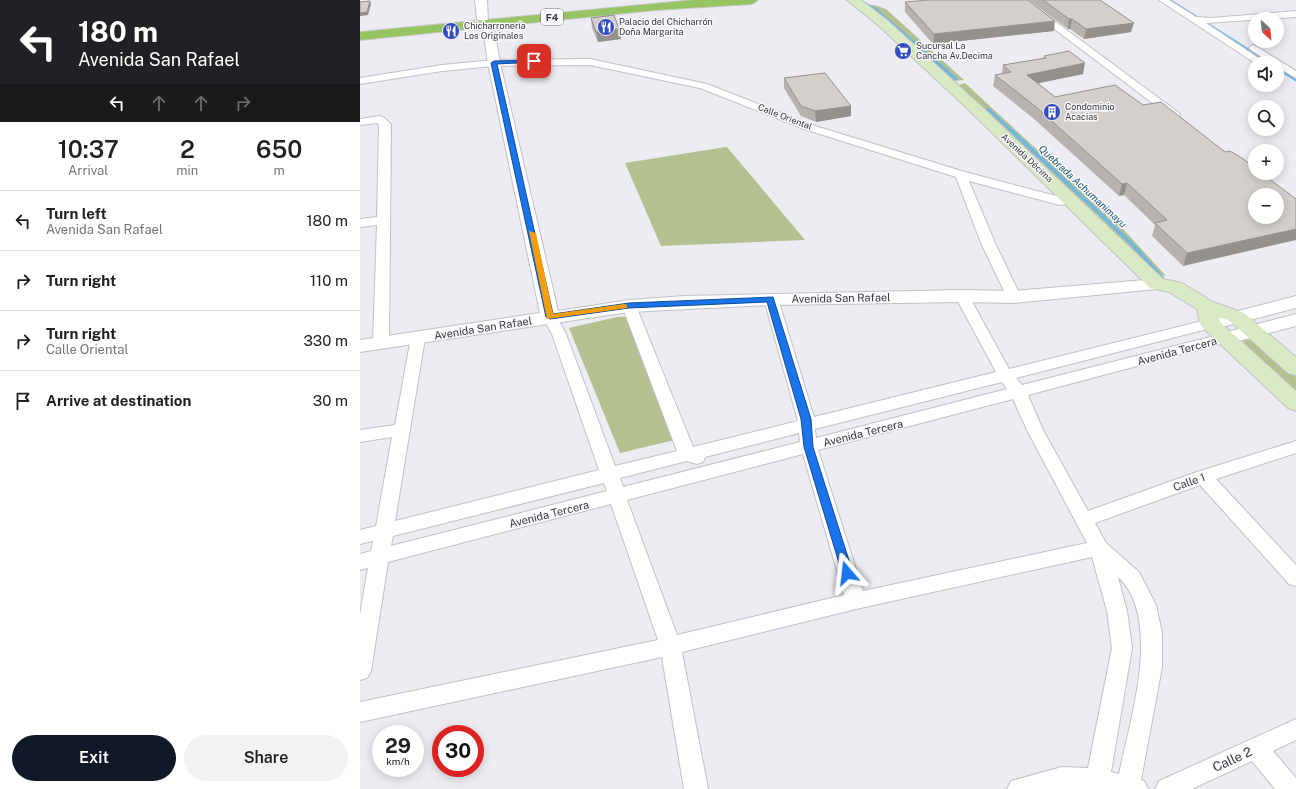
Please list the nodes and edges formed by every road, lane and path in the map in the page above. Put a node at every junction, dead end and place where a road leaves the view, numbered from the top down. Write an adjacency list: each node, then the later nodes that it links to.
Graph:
1 (481, 0): 9 (street)
2 (669, 0): 9 (highway, F4)
3 (752, 0): 9 (highway, F4)
4 (853, 0): 21 (main road, Avenida Décima)
5 (1020, 0): 18 (street)
6 (1163, 0): 8 (street)
7 (1296, 14): 8 (street)
8 (1202, 20): 12 (street); 14 (street)
9 (485, 21): 10 (highway, F4); 11 (highway, F4); 13 (street)
10 (360, 30)
11 (360, 36)
12 (1251, 56)
13 (494, 63): 16 (street, Calle Oriental); 20 (street, Calle Oriental); 31 (street)
14 (1296, 75)
15 (1284, 78): 17 (street)
16 (360, 81)
17 (1296, 86)
18 (1181, 120)
19 (360, 122): 22 (street)
20 (961, 175): 21 (street, Calle Oriental); 26 (street)
21 (1071, 199): 24 (main road, Avenida Décima)
22 (382, 220): 23 (street); 37 (street)
23 (360, 223)
24 (1156, 284): 26 (street, Avenida San Rafael); 30 (main road)
25 (962, 296): 26 (street, Avenida San Rafael); 27 (street, Avenida San Rafael); 40 (street)
26 (1014, 298)
27 (771, 299): 29 (street, Avenida San Rafael); 43 (street)
28 (1296, 302): 32 (street)
29 (629, 306): 31 (street, Avenida San Rafael); 48 (street)
30 (1208, 315): 32 (main road); 36 (main road); 40 (street, Avenida Tercera)
31 (550, 317): 35 (street, Avenida San Rafael); 50 (street)
32 (1237, 317): 34 (main road)
33 (1296, 320): 34 (street, Avenida Tercera)
34 (1253, 331): 36 (street, Avenida Tercera); 39 (main road)
35 (418, 338): 37 (street, Avenida San Rafael); 44 (street)
36 (1226, 338): 41 (street, Avenida Tercera); 42 (main road)
37 (381, 343): 38 (street, Avenida San Rafael)
38 (360, 346)
39 (1296, 368)
40 (1005, 375): 41 (street); 43 (street, Avenida Tercera)
41 (1019, 393): 46 (street, Avenida Tercera); 53 (street)
42 (1296, 403)
43 (806, 426): 46 (street); 48 (street, Avenida Tercera)
44 (402, 430): 45 (street); 54 (street)
45 (360, 436)
46 (809, 447): 49 (street, Avenida Tercera); 60 (street)
47 (1296, 447): 51 (street, Calle 1)
48 (687, 455): 49 (street); 50 (street, Avenida Tercera)
49 (729, 468): 52 (street, Avenida Tercera)
50 (608, 475): 52 (street); 54 (street, Avenida Tercera)
51 (1203, 477): 53 (street, Calle 1); 59 (street)
52 (616, 497): 57 (street, Avenida Tercera); 61 (street)
53 (1084, 520): 56 (street)
54 (384, 531): 55 (street, Avenida Tercera); 57 (street)
55 (360, 537)
56 (1099, 548): 60 (street); 66 (street); 69 (street)
57 (380, 557): 58 (street, Avenida Tercera); 62 (street)
58 (360, 562)
59 (1296, 578)
60 (856, 601): 61 (street)
61 (671, 646): 63 (street); 67 (street)
62 (360, 671)
63 (360, 712)
64 (1296, 729): 65 (street, Calle 2)
65 (1256, 748): 71 (street, Calle 2); 72 (street)
66 (1096, 785): 68 (street); 69 (street)
67 (696, 789)
68 (1019, 789)
69 (1128, 789): 70 (street)
70 (1136, 789)
71 (1167, 789)
72 (1290, 789)

